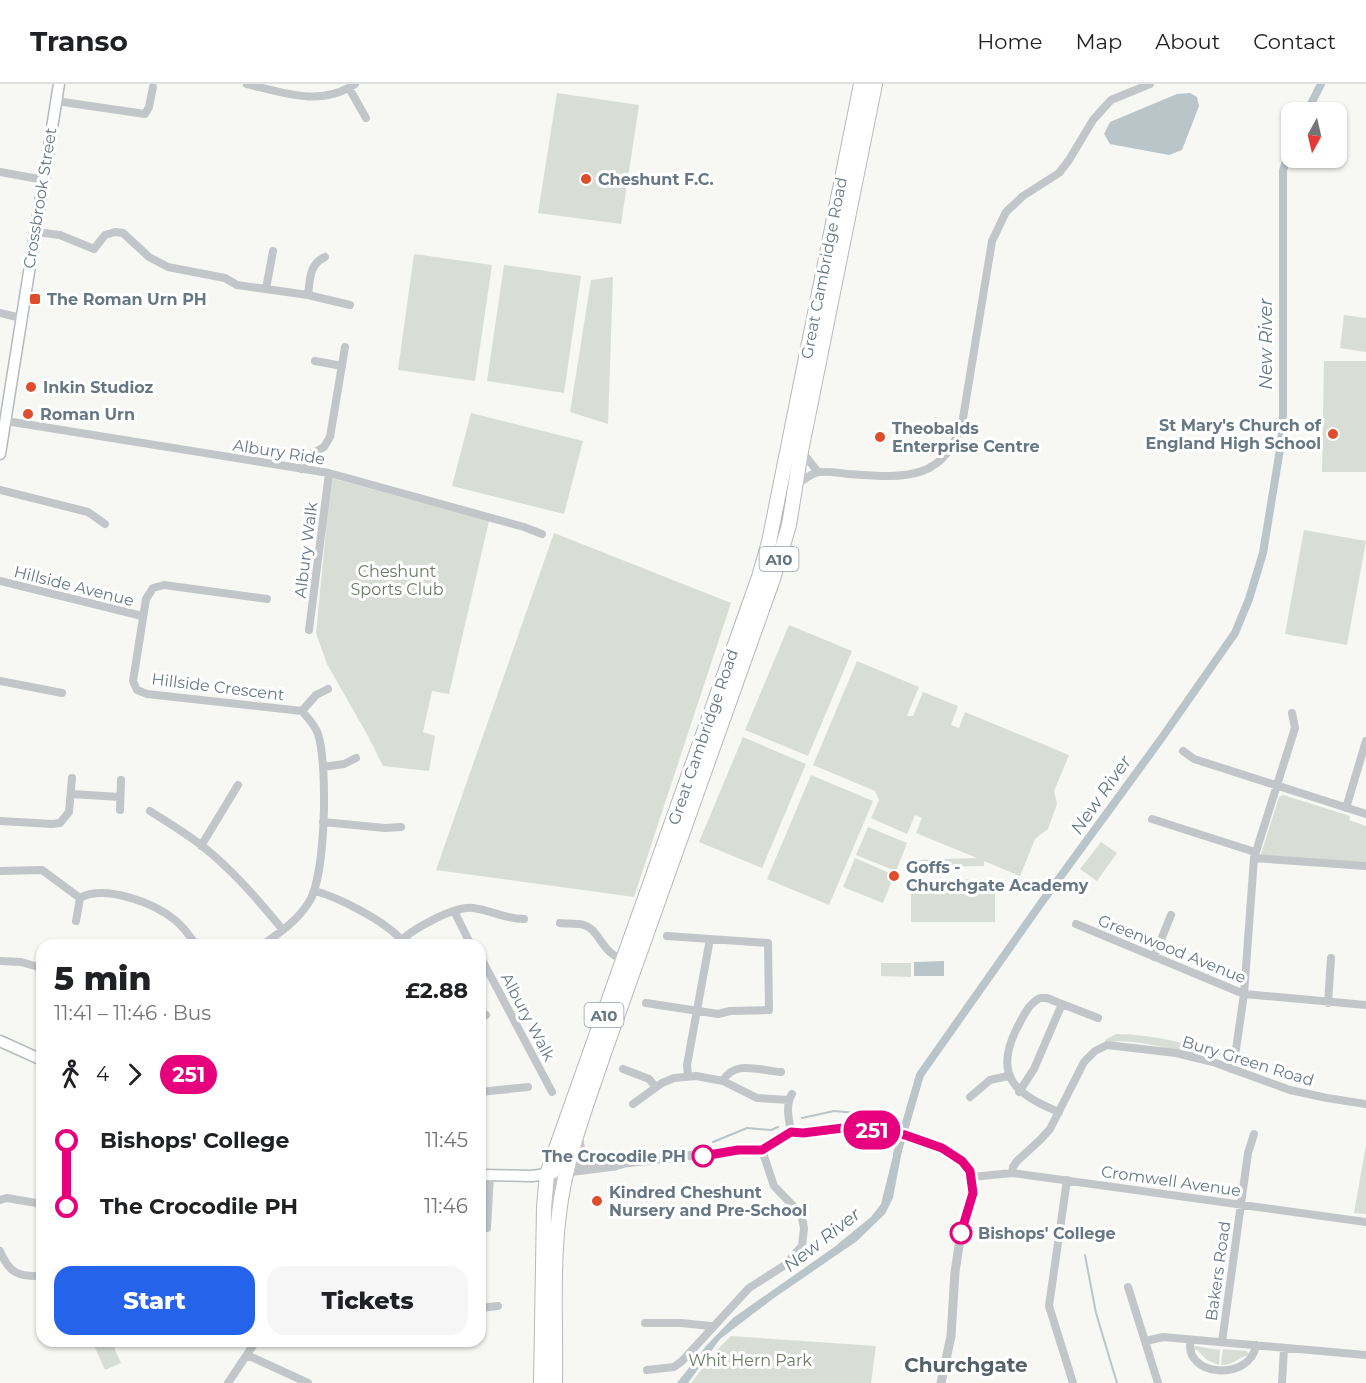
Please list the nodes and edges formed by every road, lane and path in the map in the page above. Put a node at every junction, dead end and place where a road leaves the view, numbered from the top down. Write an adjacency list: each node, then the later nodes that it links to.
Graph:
1 (59, 84): 8 (main road, Crossbrook Street)
2 (247, 84): 6 (street)
3 (861, 84): 83 (highway, Great Cambridge Road / A10)
4 (875, 84): 25 (highway, Great Cambridge Road / A10)
5 (1150, 84): 28 (street)
6 (352, 86): 9 (street)
7 (153, 87): 8 (street)
8 (56, 101): 11 (main road, Crossbrook Street)
9 (366, 118)
10 (0, 172): 11 (street)
11 (44, 180): 12 (main road, Crossbrook Street)
12 (36, 232): 15 (street); 19 (main road, Crossbrook Street)
13 (273, 251): 15 (street)
14 (325, 257): 16 (street)
15 (266, 289): 16 (street)
16 (308, 295): 17 (street)
17 (350, 305)
18 (0, 313): 19 (street)
19 (21, 318): 23 (main road, Crossbrook Street)
20 (345, 347): 22 (street)
21 (315, 361): 22 (street)
22 (342, 366): 27 (street)
23 (6, 422): 24 (main road, Crossbrook Street); 27 (street, Albury Ride)
24 (1, 440): 26 (main road, Crossbrook Street)
25 (801, 451): 28 (street); 30 (highway, Great Cambridge Road / A10)
26 (0, 454)
27 (301, 469): 29 (street, Albury Ride)
28 (818, 472): 30 (street)
29 (329, 473): 33 (street, Albury Ride); 37 (street, Albury Walk)
30 (795, 486): 96 (highway, Great Cambridge Road / A10)
31 (0, 489): 32 (street)
32 (105, 524)
33 (542, 534)
34 (0, 581): 36 (street, Hillside Avenue)
35 (267, 599): 36 (street, Hillside Crescent)
36 (142, 616): 41 (street, Hillside Crescent)
37 (309, 630)
38 (0, 681): 40 (street)
39 (328, 689): 41 (street)
40 (62, 693)
41 (302, 711): 46 (street)
42 (1292, 713): 50 (street)
43 (1366, 741): 53 (street)
44 (1183, 751): 50 (street)
45 (356, 758): 46 (street)
46 (322, 766): 59 (street)
47 (72, 778): 51 (street)
48 (121, 780): 52 (street)
49 (238, 785): 61 (street)
50 (1276, 786): 53 (street); 62 (street)
51 (71, 794): 52 (street); 58 (street)
52 (120, 797): 54 (street)
53 (1346, 808): 56 (street)
54 (120, 810)
55 (150, 811): 61 (street)
56 (1366, 814)
57 (1152, 819): 62 (street)
58 (0, 821)
59 (323, 822): 60 (street); 65 (street)
60 (401, 827)
61 (201, 846): 73 (street)
62 (1255, 855): 63 (street); 87 (street)
63 (1366, 866)
64 (0, 871): 66 (street)
65 (315, 891): 73 (street); 77 (street)
66 (80, 898): 70 (street); 75 (street)
67 (454, 911): 69 (street); 78 (street); 79 (street)
68 (1171, 915): 81 (street)
69 (524, 919)
70 (76, 921)
71 (560, 923): 83 (street)
72 (1076, 924): 81 (street, Greenwood Avenue)
73 (283, 930): 76 (street)
74 (667, 936): 80 (street)
75 (192, 939)
76 (270, 939)
77 (396, 939)
78 (406, 939)
79 (468, 939)
80 (710, 939): 92 (street); 92 (street)
81 (1154, 957): 87 (street, Greenwood Avenue)
82 (1331, 958): 89 (street)
83 (623, 959): 118 (highway, Great Cambridge Road / A10)
84 (0, 961): 85 (street)
85 (36, 966)
86 (486, 967): 106 (street, Albury Walk)
87 (1244, 994): 89 (street, Greenwood Avenue); 98 (street)
88 (646, 1003): 92 (street)
89 (1328, 1003): 91 (street, Greenwood Avenue)
90 (1062, 1004): 93 (street); 101 (street); 107 (street)
91 (1366, 1005)
92 (696, 1011): 100 (street)
93 (1098, 1018)
94 (0, 1041): 95 (main road)
95 (36, 1056)
96 (603, 1056): 112 (highway, Great Cambridge Road / A10); 118 (main road)
97 (623, 1069): 103 (street)
98 (1231, 1069): 110 (street, Bury Green Road); 111 (street, Bury Green Road)
99 (781, 1072): 102 (street)
100 (688, 1076): 102 (street); 103 (street)
101 (1008, 1076): 107 (street); 108 (street)
102 (723, 1081): 113 (street)
103 (656, 1086): 109 (street)
104 (528, 1087): 105 (street)
105 (486, 1091)
106 (552, 1092)
107 (1019, 1092): 111 (street)
108 (970, 1097)
109 (633, 1104)
110 (1366, 1104)
111 (1059, 1112): 119 (street, Bury Green Road)
112 (580, 1126): 116 (street); 118 (highway, Great Cambridge Road / A10)
113 (791, 1132): 115 (street); 121 (street)
114 (1254, 1134): 125 (street, Bakers Road)
115 (762, 1150): 117 (street); 133 (street)
116 (597, 1162): 117 (street); 118 (street)
117 (625, 1163): 118 (street)
118 (558, 1170): 120 (main road); 145 (highway, Great Cambridge Road / A10); 146 (highway, Great Cambridge Road / A10)
119 (1012, 1173): 121 (street, Cromwell Avenue); 122 (street, Cromwell Avenue)
120 (486, 1175)
121 (972, 1178): 147 (street)
122 (1067, 1180): 125 (street, Cromwell Avenue); 148 (street)
123 (0, 1200): 124 (street)
124 (36, 1203)
125 (1240, 1204): 126 (street, Cromwell Avenue); 136 (street, Bakers Road)
126 (1366, 1222)
127 (0, 1251): 128 (street)
128 (36, 1276)
129 (1128, 1287): 135 (street)
130 (498, 1306): 131 (street)
131 (486, 1307)
132 (645, 1323): 133 (street)
133 (711, 1326): 142 (street)
134 (1191, 1340): 135 (street); 136 (street); 137 (street)
135 (1146, 1341): 149 (street)
136 (1222, 1342): 137 (street)
137 (1256, 1345): 139 (street)
138 (252, 1347): 140 (street)
139 (1284, 1348): 141 (street); 150 (street)
140 (247, 1355): 143 (street); 144 (street)
141 (1366, 1355)
142 (647, 1370)
143 (228, 1383)
144 (308, 1383)
145 (541, 1383)
146 (555, 1383)
147 (941, 1383)
148 (1073, 1383)
149 (1158, 1383)
150 (1282, 1383)

